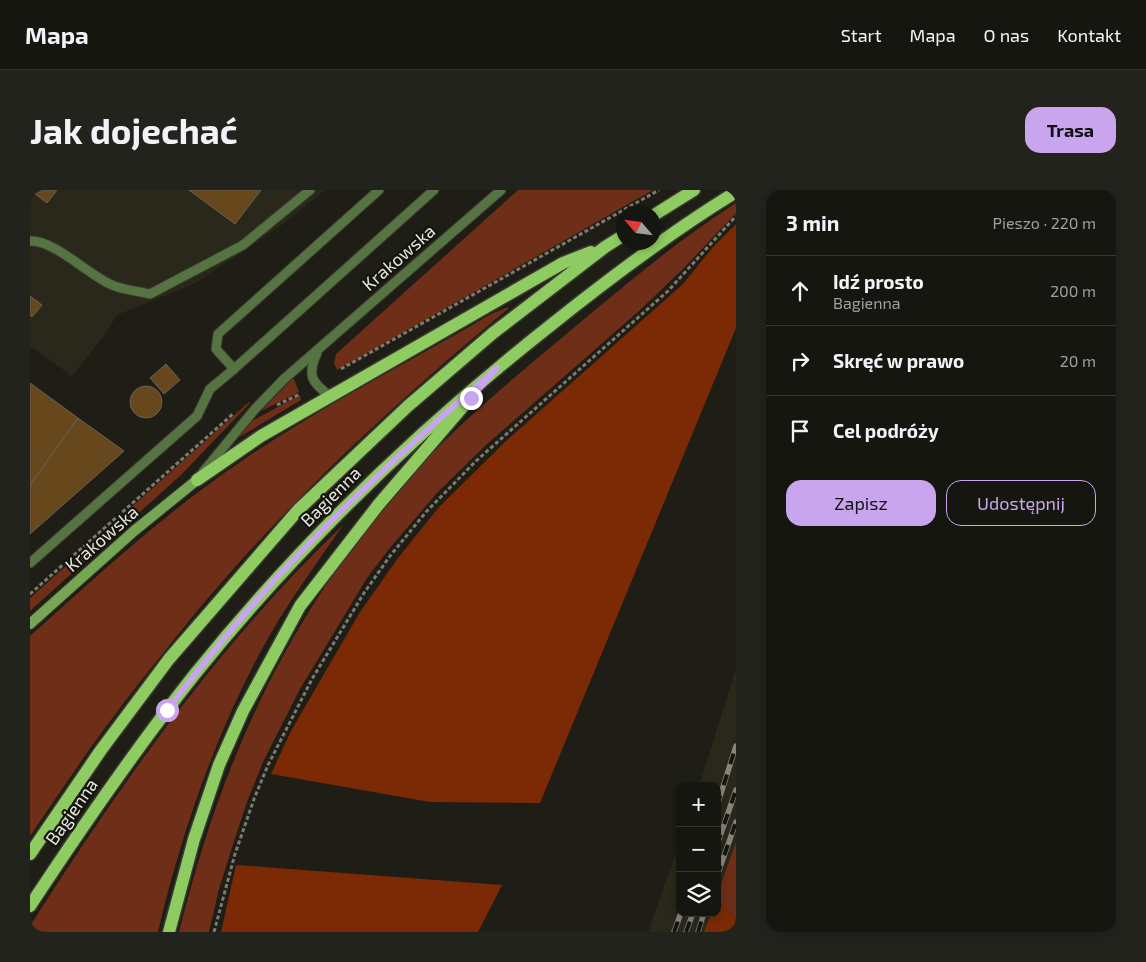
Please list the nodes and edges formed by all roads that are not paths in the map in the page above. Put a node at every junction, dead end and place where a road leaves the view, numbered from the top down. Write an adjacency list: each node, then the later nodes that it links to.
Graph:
1 (310, 190): 9 (lane)
2 (379, 190): 13 (lane)
3 (434, 190): 13 (lane)
4 (501, 190): 11 (lane, Krakowska)
5 (694, 190): 7 (main road)
6 (736, 192): 12 (main road, Bagienna)
7 (661, 211)
8 (616, 240): 10 (main road, Bagienna)
9 (30, 241)
10 (605, 247): 14 (main road); 18 (main road, Bagienna)
11 (318, 350): 14 (lane); 15 (lane, Krakowska)
12 (497, 368): 19 (main road, Bagienna); 20 (main road)
13 (234, 369): 16 (lane)
14 (330, 396): 15 (main road)
15 (197, 480): 17 (street, Krakowska)
16 (30, 563)
17 (30, 624)
18 (30, 854)
19 (30, 906)
20 (169, 932)

